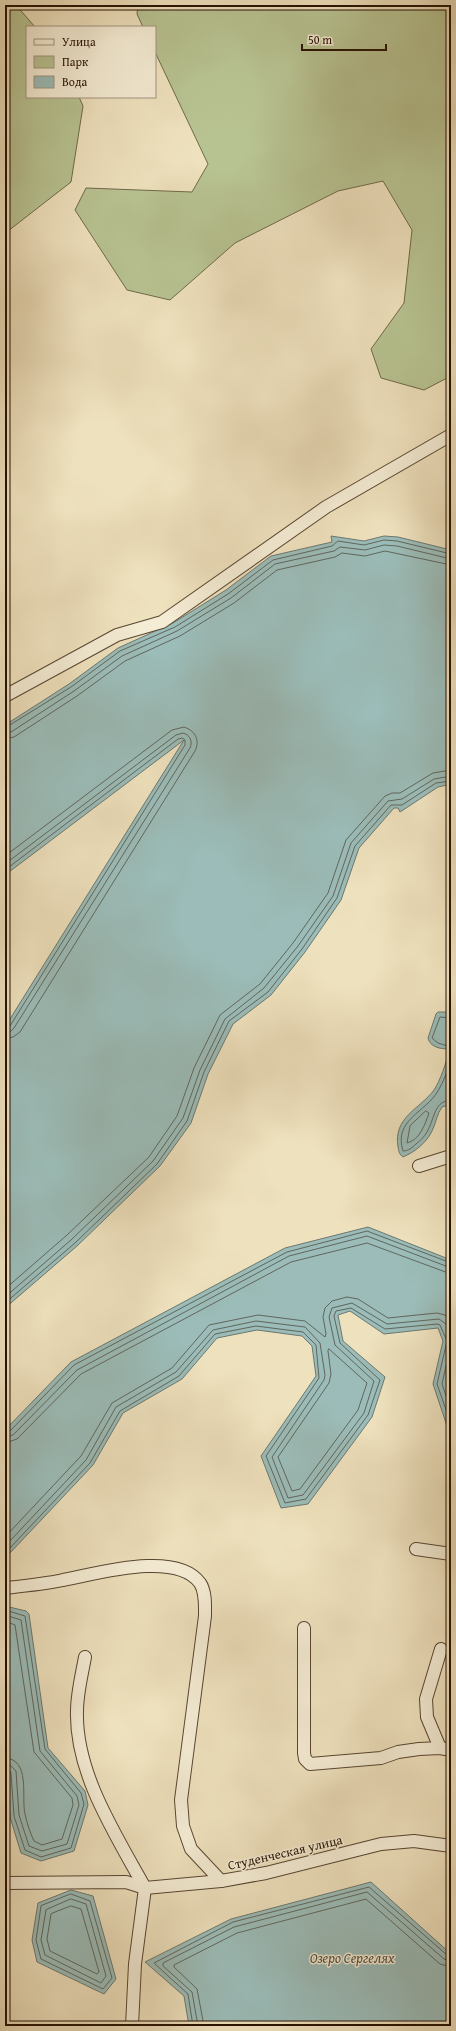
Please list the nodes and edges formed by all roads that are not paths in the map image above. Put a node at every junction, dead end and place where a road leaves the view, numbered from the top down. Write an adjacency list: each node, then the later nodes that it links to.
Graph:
1 (451, 435): 2 (street)
2 (5, 696)
3 (451, 1156): 4 (street)
4 (419, 1166)
5 (416, 1549): 6 (street)
6 (451, 1554)
7 (5, 1588): 13 (street)
8 (304, 1628): 11 (street)
9 (441, 1649): 11 (street)
10 (85, 1657): 15 (street)
11 (446, 1749)
12 (451, 1846): 13 (street, Студенческая улица)
13 (221, 1881): 15 (street, Студенческая улица)
14 (5, 1883): 15 (street, Студенческая улица)
15 (145, 1888): 16 (street)
16 (132, 2026)

